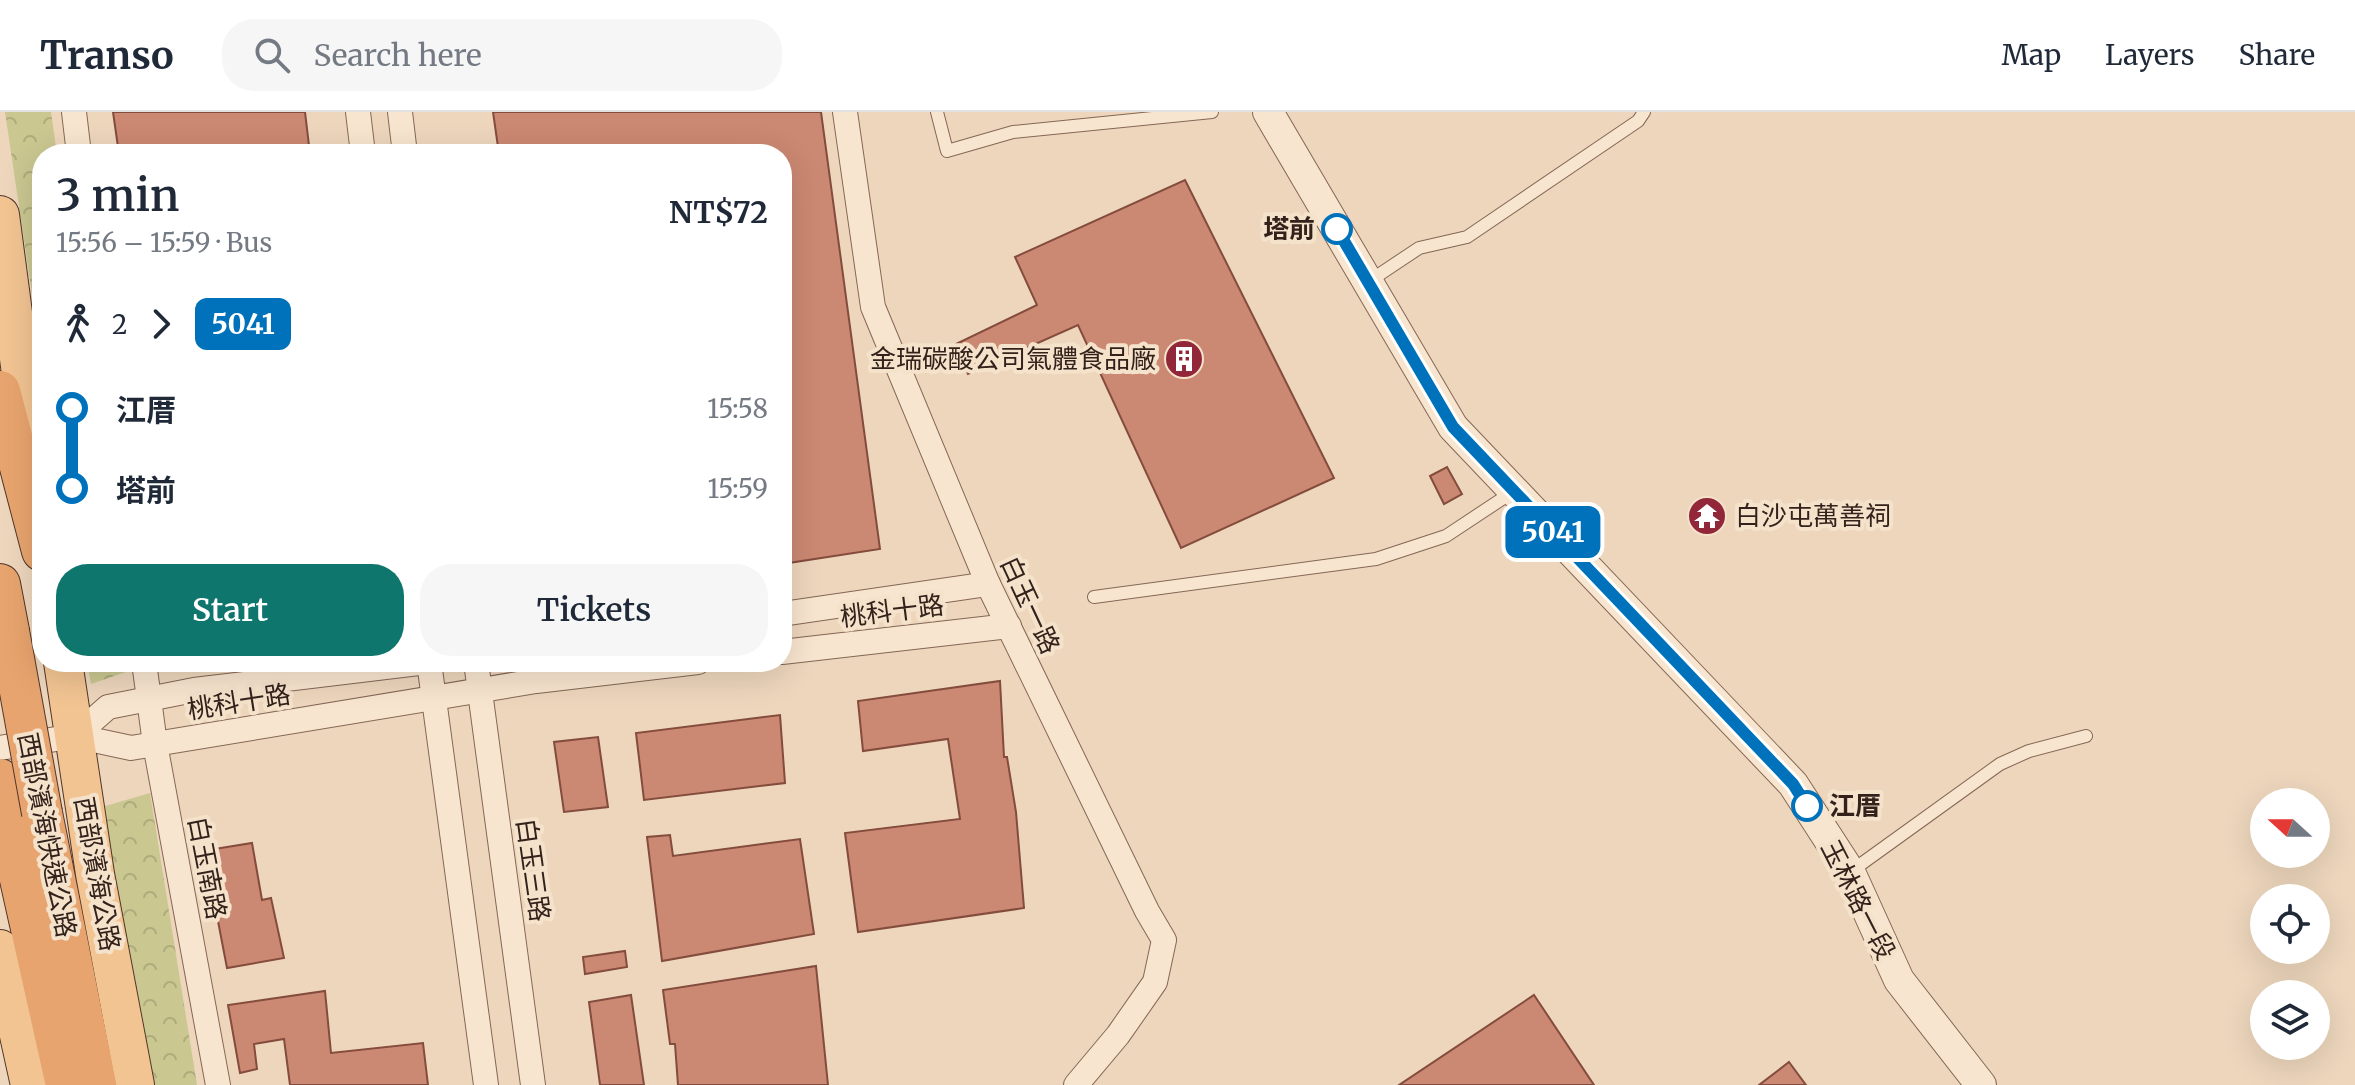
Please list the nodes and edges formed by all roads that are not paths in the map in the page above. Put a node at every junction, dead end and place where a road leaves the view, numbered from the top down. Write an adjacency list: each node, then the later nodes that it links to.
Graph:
1 (74, 112): 9 (street)
2 (358, 112): 10 (street)
3 (400, 112): 11 (street)
4 (845, 112): 19 (street, 白玉一路)
5 (937, 112): 6 (lane)
6 (1212, 112)
7 (1268, 112): 13 (street, 玉林路一段)
8 (1644, 112): 13 (lane)
9 (78, 144)
10 (362, 144)
11 (404, 144)
12 (0, 215): 15 (main road)
13 (1368, 282): 16 (street, 玉林路一段)
14 (0, 391): 17 (highway)
15 (32, 458)
16 (1514, 491): 20 (lane); 39 (street, 玉林路一段)
17 (32, 513)
18 (0, 584): 38 (highway, 西部濱海快速公路, bridge)
19 (988, 584): 21 (street, 桃科十路); 22 (street, 白玉一路)
20 (1094, 597)
21 (792, 613)
22 (1009, 626): 23 (street, 桃科十路); 48 (street, 白玉一路)
23 (792, 651)
24 (65, 672): 33 (main road, 西部濱海公路)
25 (145, 672): 32 (street, 白玉南路)
26 (344, 672): 32 (street, 桃科十路)
27 (429, 672): 31 (street)
28 (478, 672): 30 (street, 白玉三路)
29 (613, 672): 30 (street, 桃科十路)
30 (481, 690): 31 (street, 桃科十路); 47 (street, 白玉三路)
31 (433, 698): 35 (street, 桃科十路); 46 (street)
32 (149, 699): 33 (street, 桃科十路); 35 (street, 白玉南路)
33 (75, 736): 35 (street, 桃科十路); 36 (street, 桃科十路); 44 (main road, 西部濱海公路)
34 (2086, 736): 39 (lane)
35 (155, 744): 45 (street, 白玉南路)
36 (0, 748)
37 (0, 779): 38 (highway, 西部濱海快速公路)
38 (24, 817): 42 (highway, 西部濱海快速公路); 43 (highway, 西部濱海快速公路)
39 (1850, 872): 49 (street, 玉林路一段)
40 (0, 949): 41 (main road)
41 (30, 1085)
42 (66, 1085)
43 (96, 1085)
44 (135, 1085)
45 (218, 1085)
46 (486, 1085)
47 (533, 1085)
48 (1076, 1085)
49 (1981, 1085)

